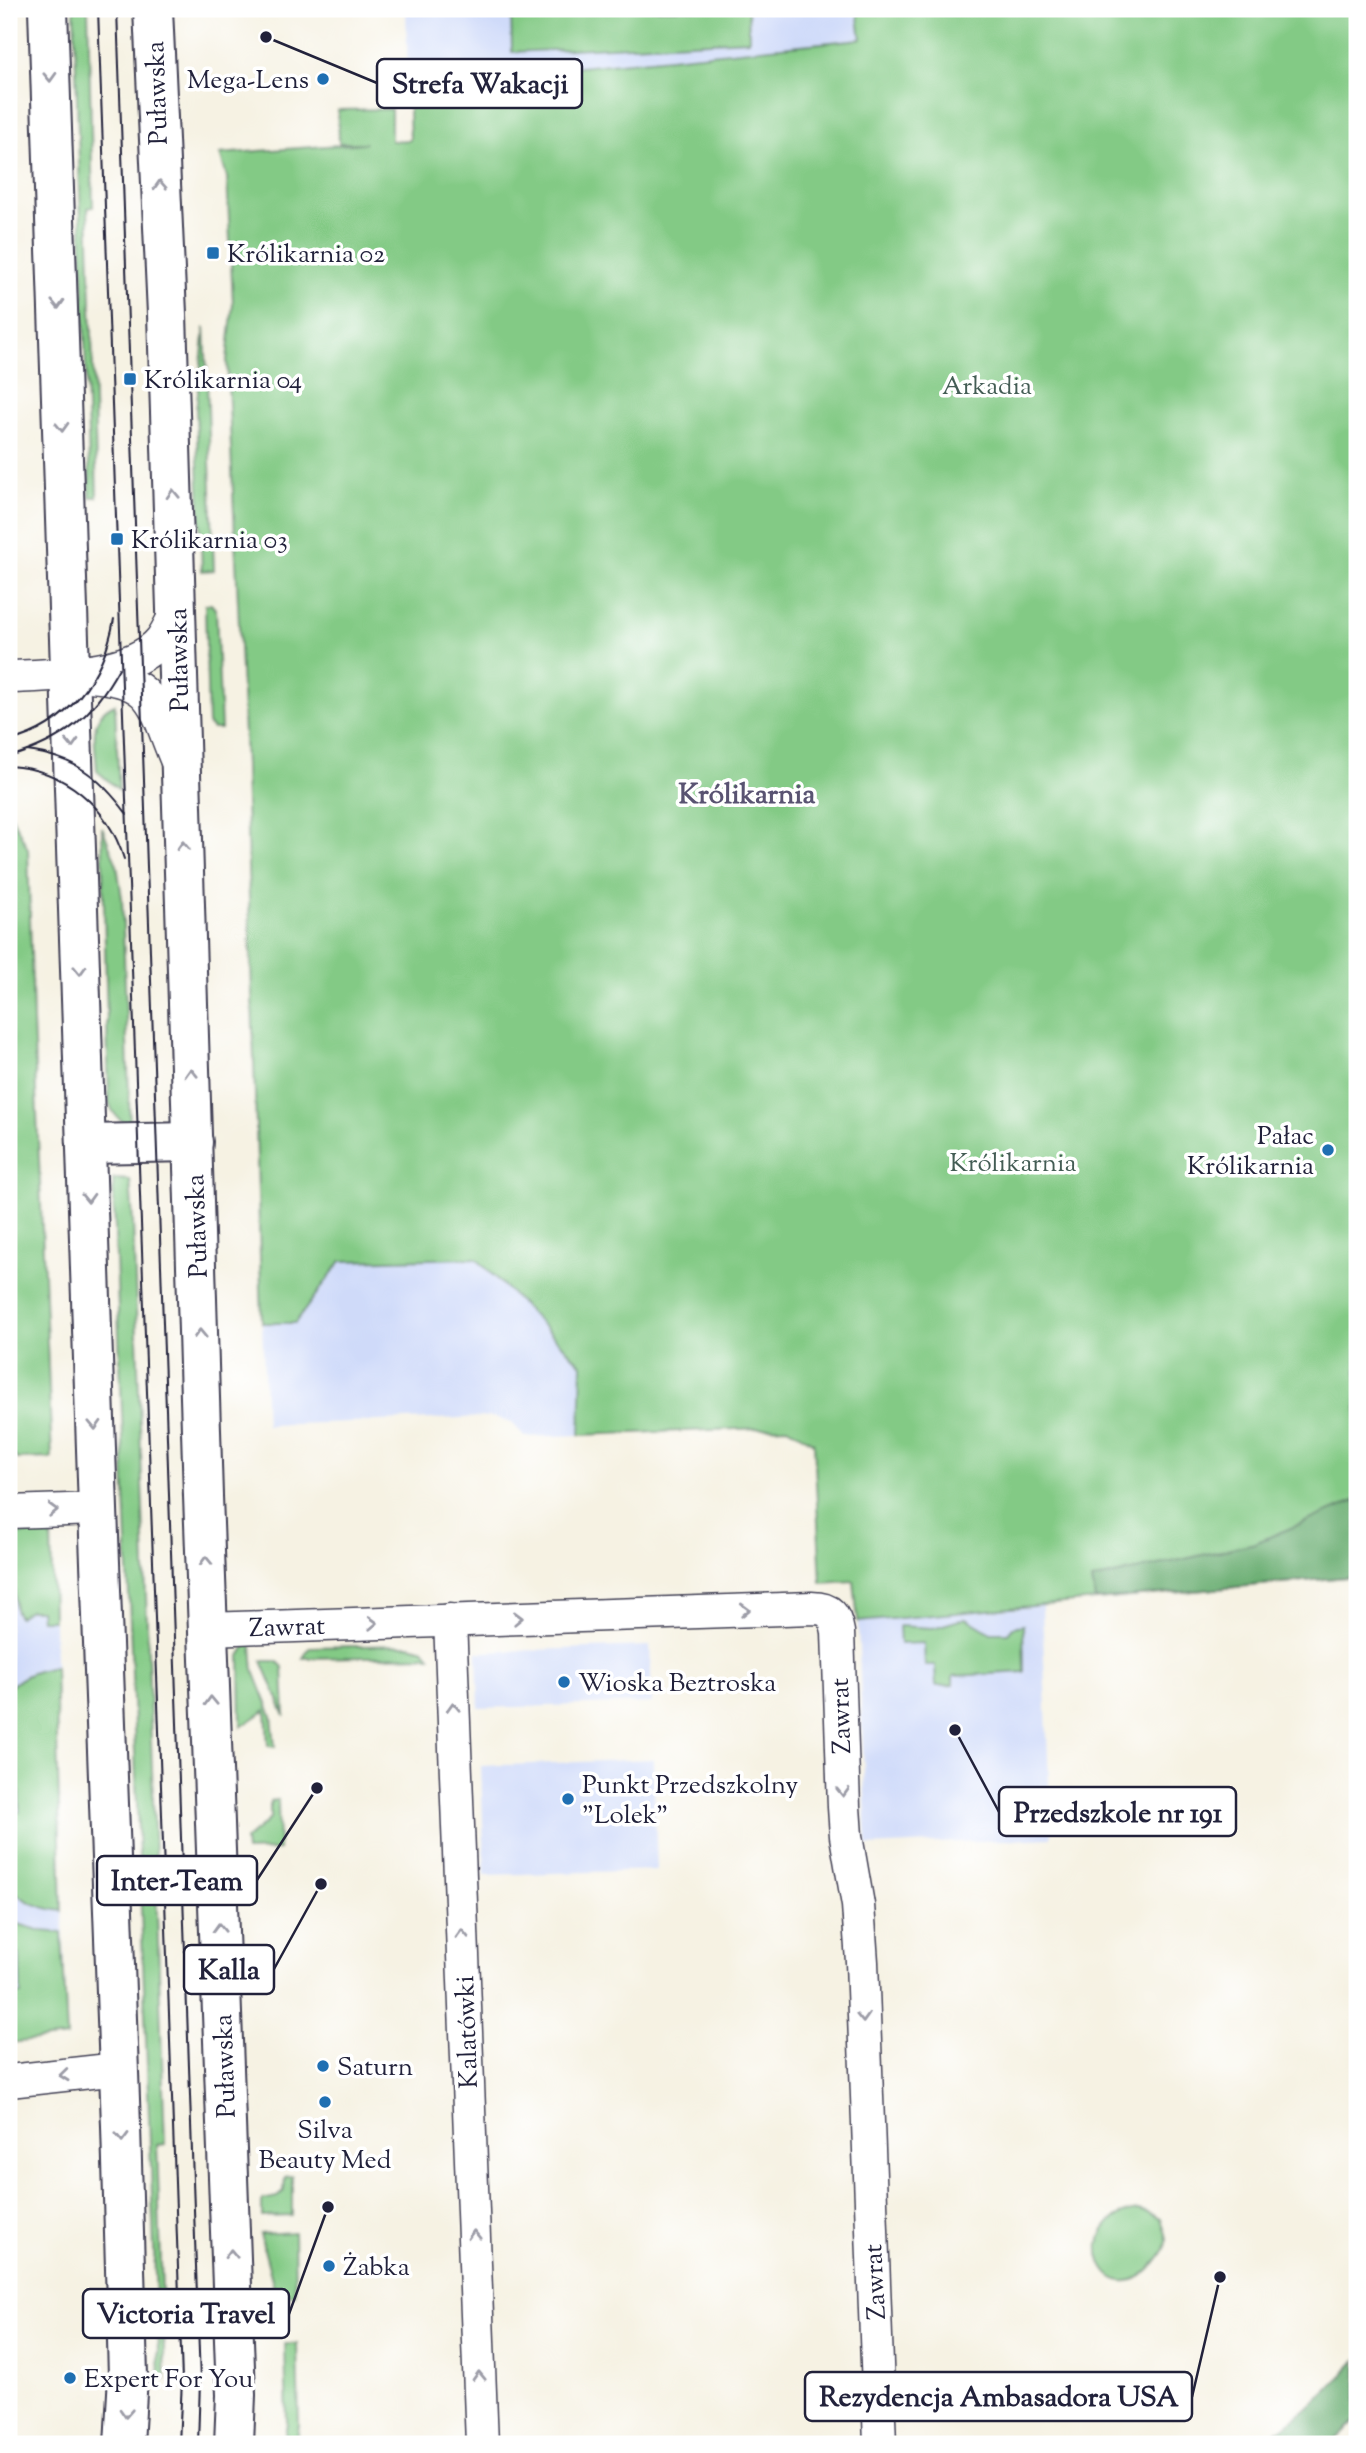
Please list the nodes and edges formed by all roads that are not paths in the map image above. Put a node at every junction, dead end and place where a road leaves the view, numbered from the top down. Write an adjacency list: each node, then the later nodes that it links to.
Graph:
1 (48, 9): 4 (main road, one-way to 4)
2 (153, 9): 3 (main road, Puławska, one-way to 2)
3 (177, 611): 4 (street); 6 (main road, Puławska)
4 (70, 675): 5 (street); 6 (street); 8 (main road, one-way to 8)
5 (9, 677)
6 (180, 768): 7 (main road, Puławska, one-way to 6)
7 (193, 1142): 8 (main road); 12 (main road, Puławska, one-way to 7)
8 (86, 1144): 9 (main road, one-way to 9)
9 (98, 1508): 10 (street, one-way to 9); 13 (main road)
10 (9, 1512)
11 (450, 1620): 12 (street, Zawrat, one-way to 11); 17 (street, Kalatówki, one-way to 11); 18 (street, Zawrat, one-way to 18)
12 (208, 1629): 16 (main road, Puławska, one-way to 12)
13 (118, 2069): 14 (street, one-way to 14); 15 (main road, one-way to 15)
14 (9, 2081)
15 (124, 2444)
16 (234, 2444)
17 (482, 2444)
18 (880, 2444)

